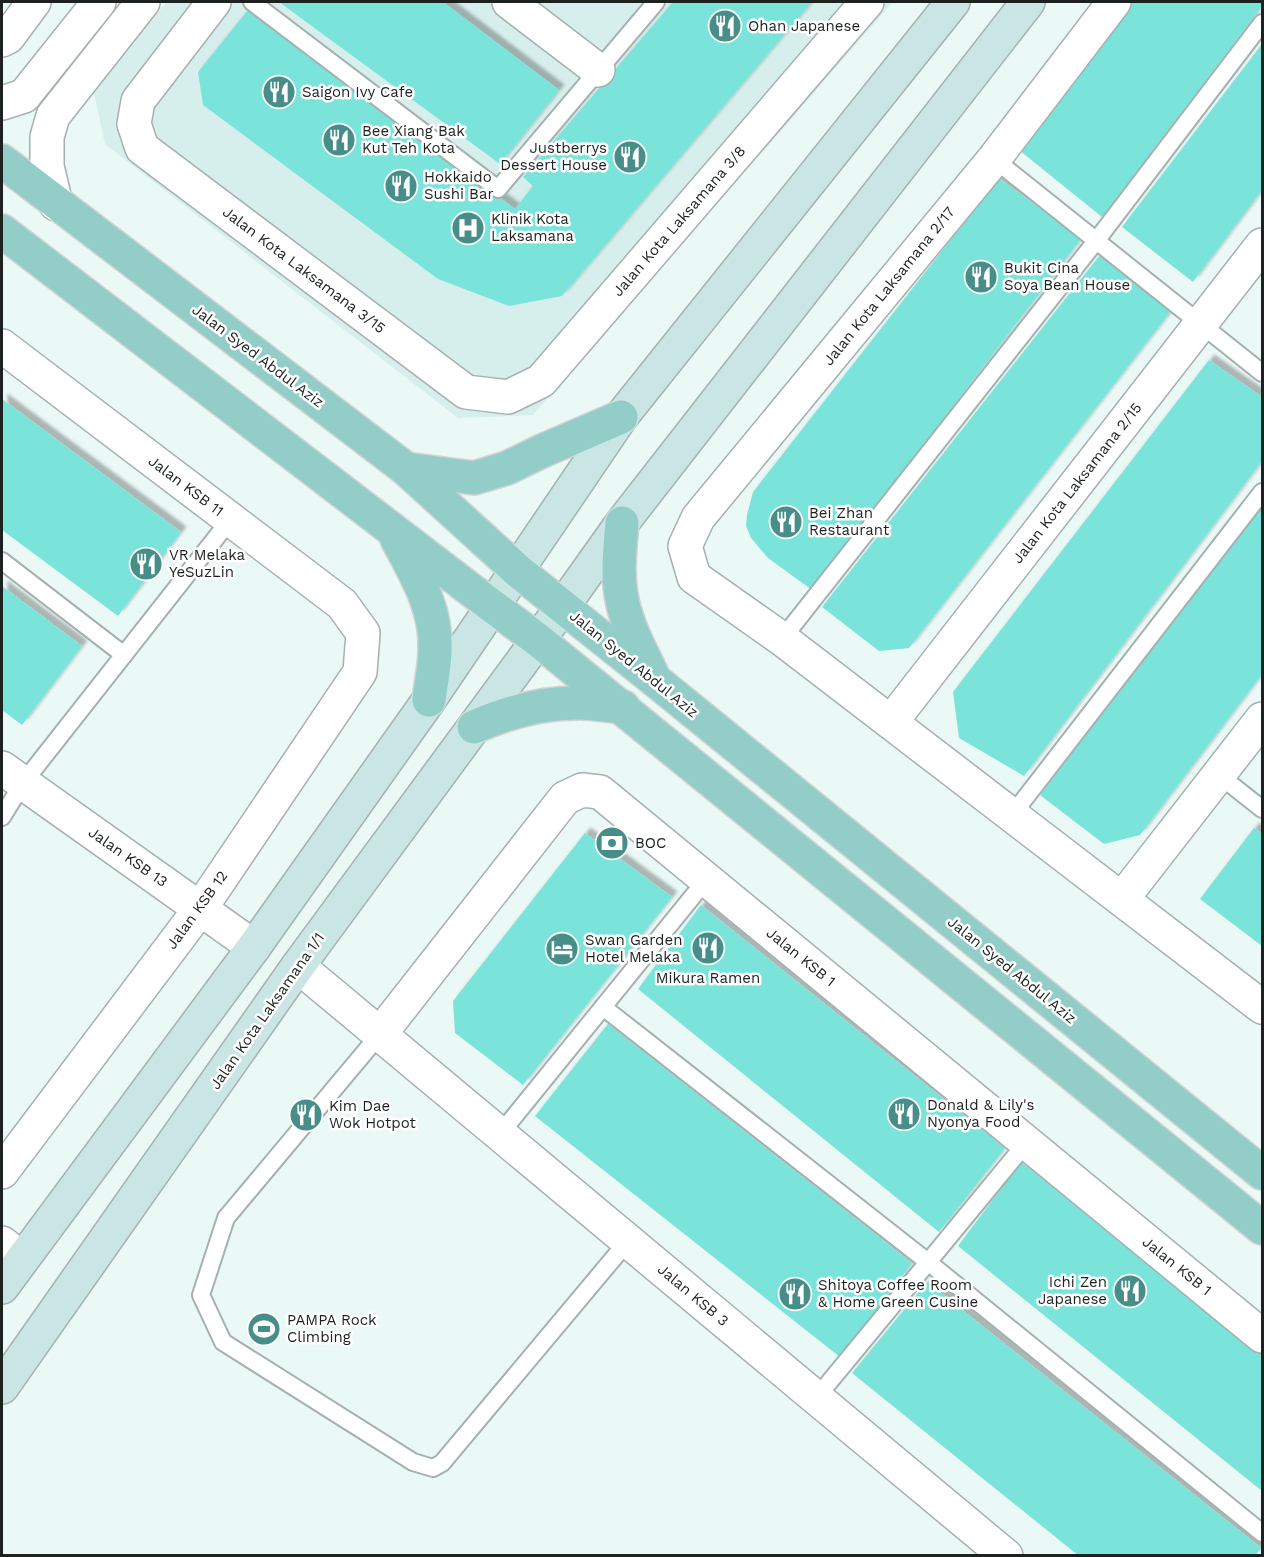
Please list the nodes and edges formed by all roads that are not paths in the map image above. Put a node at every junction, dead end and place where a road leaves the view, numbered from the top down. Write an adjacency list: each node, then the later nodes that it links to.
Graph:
1 (34, 2): 13 (street)
2 (99, 2): 15 (street)
3 (143, 2): 18 (street)
4 (214, 2): 25 (street, Jalan Kota Laksamana 3/15)
5 (252, 2): 14 (lane)
6 (509, 2): 14 (street)
7 (656, 2): 14 (lane)
8 (867, 2): 25 (street, Jalan Kota Laksamana 3/8)
9 (953, 2): 26 (main road)
10 (1028, 2): 30 (main road, Jalan Kota Laksamana 1/1)
11 (1114, 2): 16 (street, Jalan Kota Laksamana 2/17)
12 (1263, 23): 20 (lane)
13 (2, 40)
14 (598, 70)
15 (2, 103)
16 (994, 159): 20 (lane); 37 (street, Jalan Kota Laksamana 2/17)
17 (2, 161): 18 (main road, Jalan Syed Abdul Aziz)
18 (56, 204): 27 (main road, Jalan Syed Abdul Aziz)
19 (2, 231): 31 (main road)
20 (1096, 241): 22 (lane); 37 (lane)
21 (1263, 245): 22 (street, Jalan Kota Laksamana 2/15)
22 (1201, 324): 24 (lane); 44 (street, Jalan Kota Laksamana 2/15)
23 (2, 346): 29 (street, Jalan KSB 11)
24 (1263, 373)
25 (466, 392)
26 (621, 417): 27 (main road); 33 (main road)
27 (406, 469): 33 (main road, Jalan Syed Abdul Aziz)
28 (1263, 492): 49 (lane)
29 (230, 520): 36 (street, Jalan KSB 11); 39 (lane)
30 (622, 523): 35 (main road, Jalan Kota Laksamana 1/1); 40 (main road)
31 (393, 531): 34 (main road); 41 (main road)
32 (2, 561): 39 (lane)
33 (518, 571): 34 (main road); 35 (main road, Jalan Syed Abdul Aziz)
34 (492, 606): 38 (main road); 41 (main road)
35 (563, 606): 38 (main road, Jalan Kota Laksamana 1/1); 40 (main road, Jalan Syed Abdul Aziz)
36 (363, 633): 53 (street, Jalan KSB 12)
37 (782, 639): 44 (street)
38 (538, 640): 42 (main road); 45 (main road, Jalan Kota Laksamana 1/1)
39 (124, 655): 46 (lane)
40 (656, 681): 62 (main road, Jalan Syed Abdul Aziz)
41 (429, 700): 54 (main road)
42 (623, 707): 45 (main road); 63 (main road)
43 (1263, 719): 47 (street)
44 (891, 722): 49 (street)
45 (474, 727): 55 (main road, Jalan Kota Laksamana 1/1)
46 (12, 775): 50 (lane); 53 (street, Jalan KSB 13)
47 (1219, 775): 48 (lane); 52 (street)
48 (1263, 808)
49 (1012, 815): 52 (street)
50 (2, 817)
51 (706, 880): 56 (lane); 58 (street, Jalan KSB 1); 60 (street, Jalan KSB 1)
52 (1122, 899): 57 (street)
53 (200, 909): 54 (street, Jalan KSB 13); 61 (street, Jalan KSB 12)
54 (254, 947): 65 (main road)
55 (298, 966): 58 (street, Jalan KSB 3); 69 (main road, Jalan Kota Laksamana 1/1)
56 (603, 1007): 59 (lane); 66 (lane)
57 (1263, 1007)
58 (380, 1034): 59 (street, Jalan KSB 3); 64 (lane)
59 (500, 1134): 64 (street, Jalan KSB 3)
60 (1027, 1142): 66 (lane); 68 (street, Jalan KSB 1)
61 (2, 1172)
62 (1263, 1173)
63 (1263, 1228)
64 (628, 1240): 70 (street, Jalan KSB 3)
65 (12, 1251): 67 (main road)
66 (928, 1262): 70 (lane); 71 (lane)
67 (2, 1287)
68 (1263, 1336)
69 (2, 1387)
70 (817, 1397): 72 (street, Jalan KSB 3)
71 (1263, 1533)
72 (1006, 1556)

